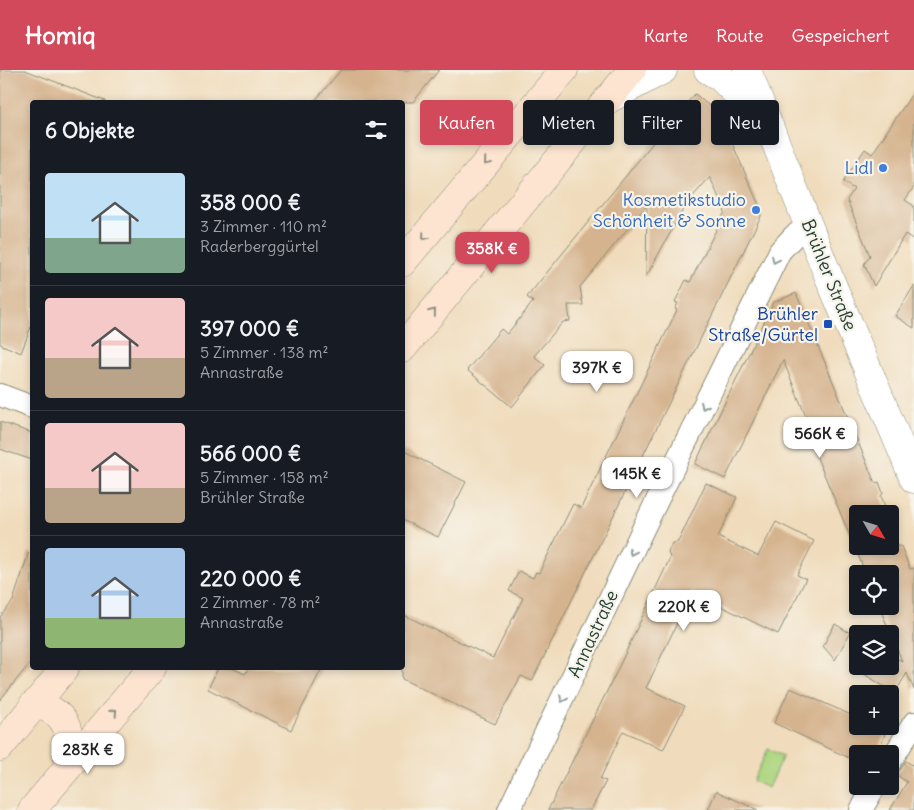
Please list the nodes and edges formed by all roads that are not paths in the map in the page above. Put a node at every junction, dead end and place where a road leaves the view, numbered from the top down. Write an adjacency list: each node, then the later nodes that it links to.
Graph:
1 (564, 70): 14 (main road, one-way to 14)
2 (632, 70): 7 (main road)
3 (663, 70): 7 (street)
4 (708, 70): 8 (street)
5 (747, 70): 9 (street, Brühler Straße)
6 (766, 70): 10 (street)
7 (607, 100)
8 (746, 100)
9 (759, 100)
10 (765, 100)
11 (570, 145): 15 (main road, one-way to 11)
12 (776, 145): 13 (street, Brühler Straße)
13 (809, 226): 18 (street, Brühler Straße); 28 (street, Annastraße, one-way to 28)
14 (405, 259)
15 (405, 345)
16 (0, 395): 17 (street)
17 (30, 406)
18 (914, 479)
19 (63, 670): 21 (main road)
20 (150, 670): 25 (main road, one-way to 20)
21 (33, 705): 23 (main road); 25 (main road)
22 (914, 723): 24 (street)
23 (0, 747)
24 (899, 747)
25 (68, 766): 27 (main road)
26 (870, 795): 29 (street)
27 (32, 810)
28 (509, 810)
29 (861, 810)

